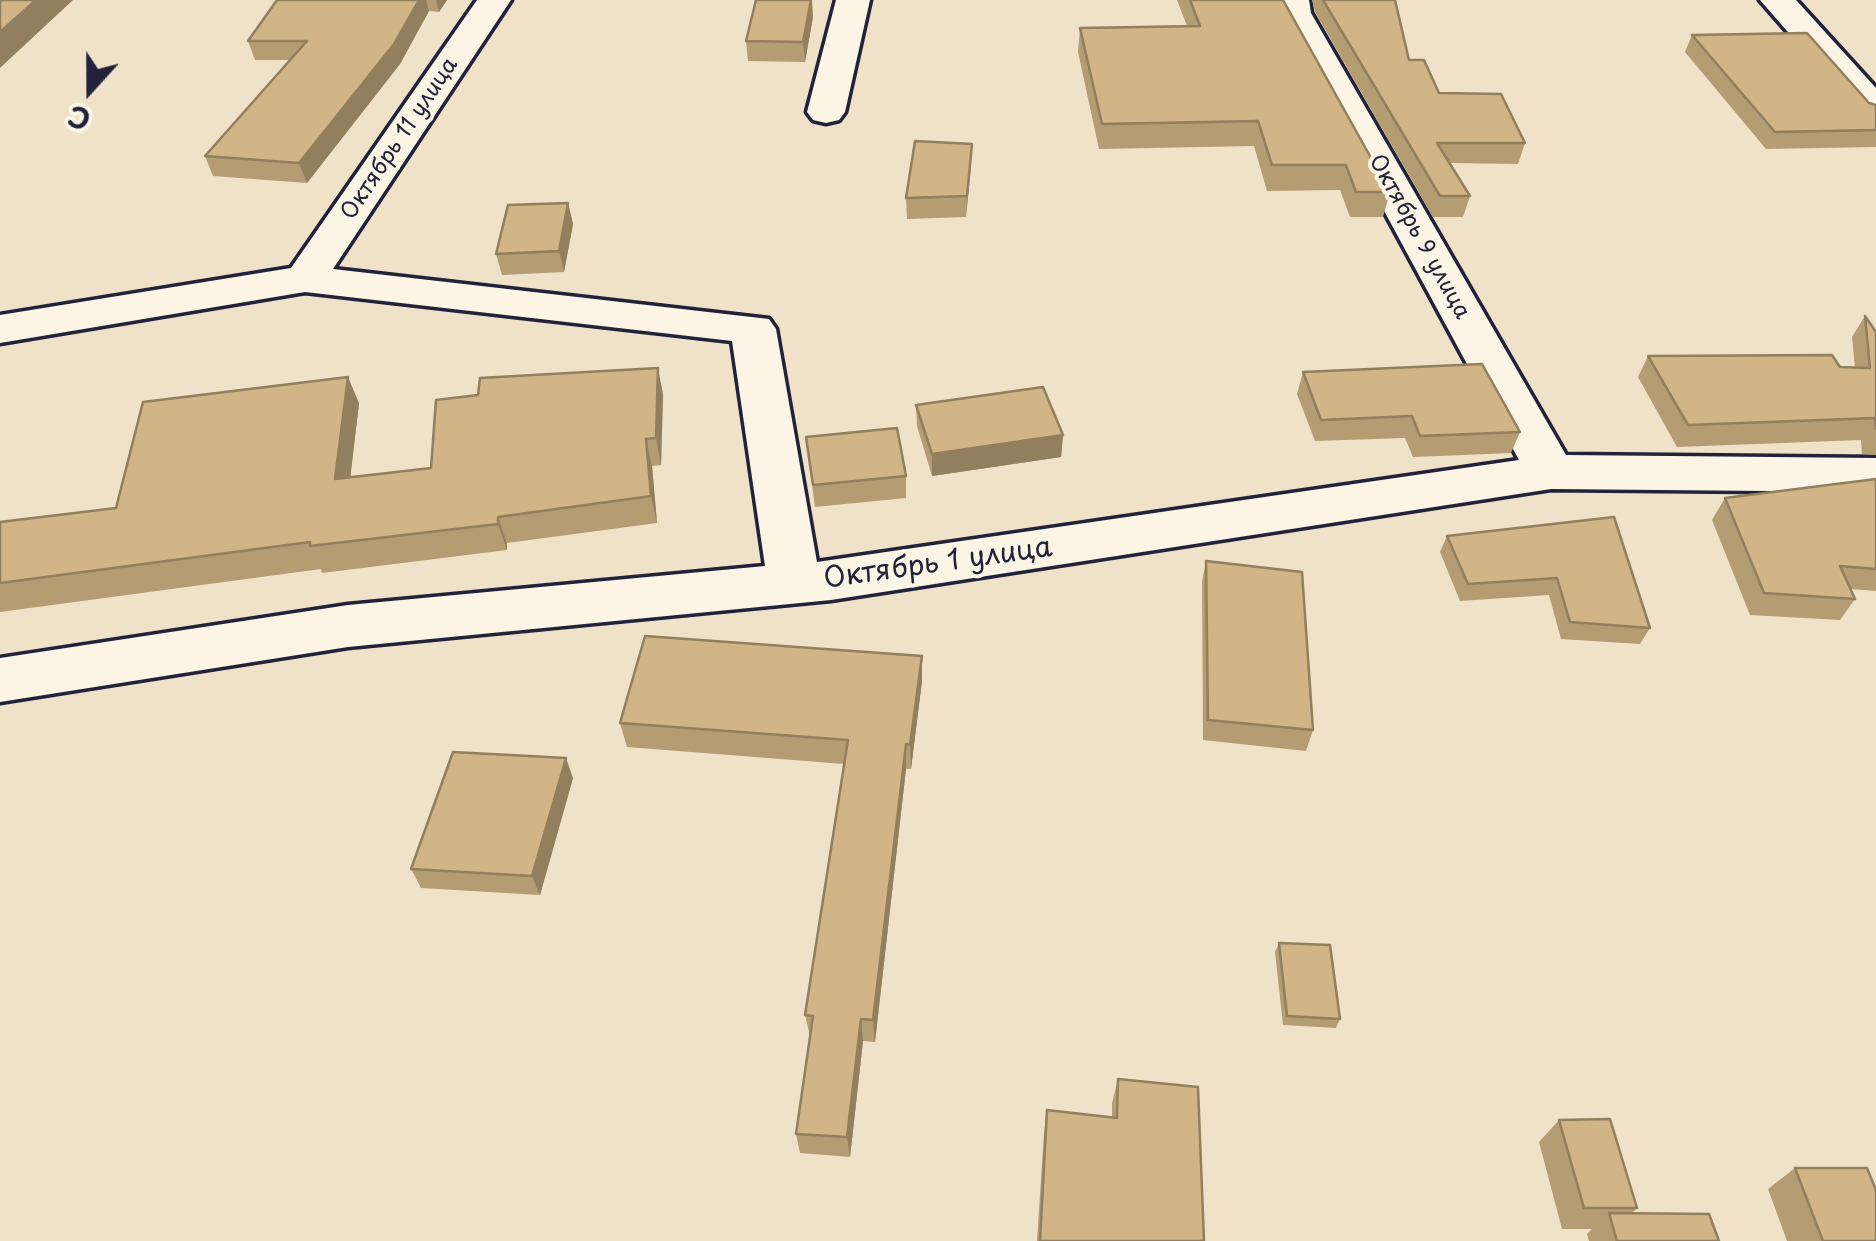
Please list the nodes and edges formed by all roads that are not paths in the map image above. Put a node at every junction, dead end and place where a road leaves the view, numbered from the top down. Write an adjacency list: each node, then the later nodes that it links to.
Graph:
1 (494, 0): 7 (street, Октябрь 11 улица)
2 (853, 0): 6 (street)
3 (1292, 0): 9 (street, Октябрь 9 улица)
4 (1777, 0): 5 (street)
5 (1876, 110)
6 (826, 112)
7 (305, 278): 8 (street); 11 (street)
8 (0, 328)
9 (1550, 472): 10 (street, Октябрь 1 улица); 11 (street, Октябрь 1 улица)
10 (1876, 475)
11 (794, 584): 12 (street, Октябрь 1 улица)
12 (0, 680)

